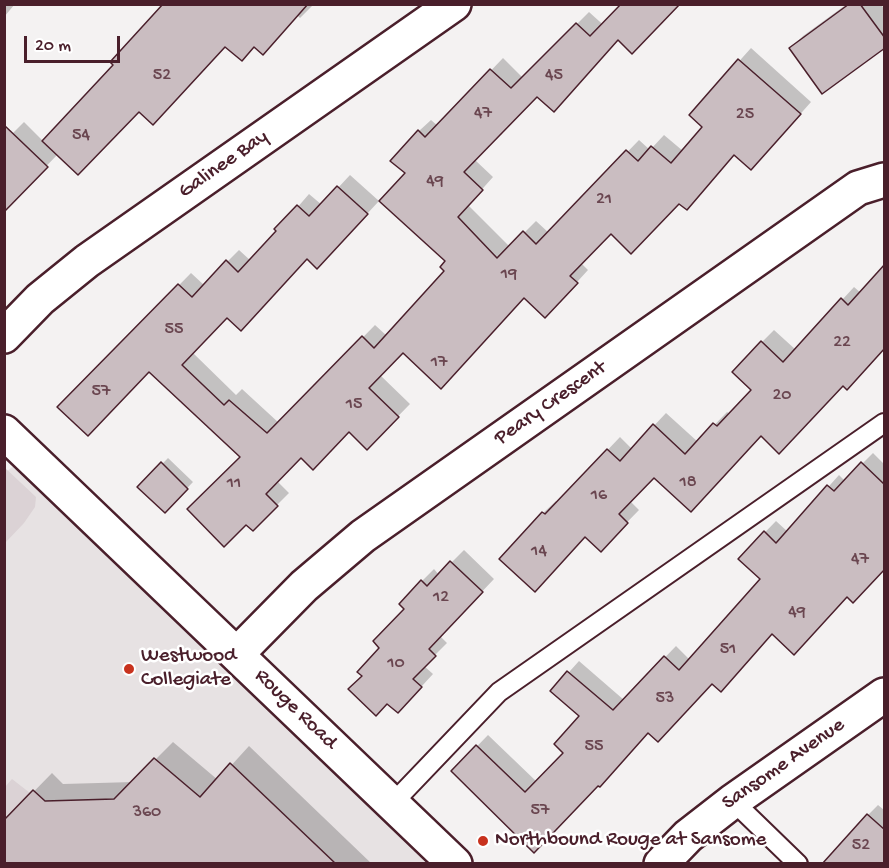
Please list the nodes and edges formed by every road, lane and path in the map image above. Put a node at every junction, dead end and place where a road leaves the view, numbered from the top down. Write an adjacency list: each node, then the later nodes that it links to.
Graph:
1 (454, 4): 3 (street, Galinee Bay)
2 (885, 180): 6 (street, Peary Crescent)
3 (4, 336)
4 (885, 423): 9 (lane)
5 (4, 432): 6 (street, Rouge Road)
6 (237, 654): 9 (street, Rouge Road)
7 (885, 695): 8 (street, Sansome Avenue)
8 (733, 801): 11 (street, Sansome Avenue); 12 (lane)
9 (393, 803): 10 (street, Rouge Road)
10 (455, 864)
11 (661, 864)
12 (798, 864)

